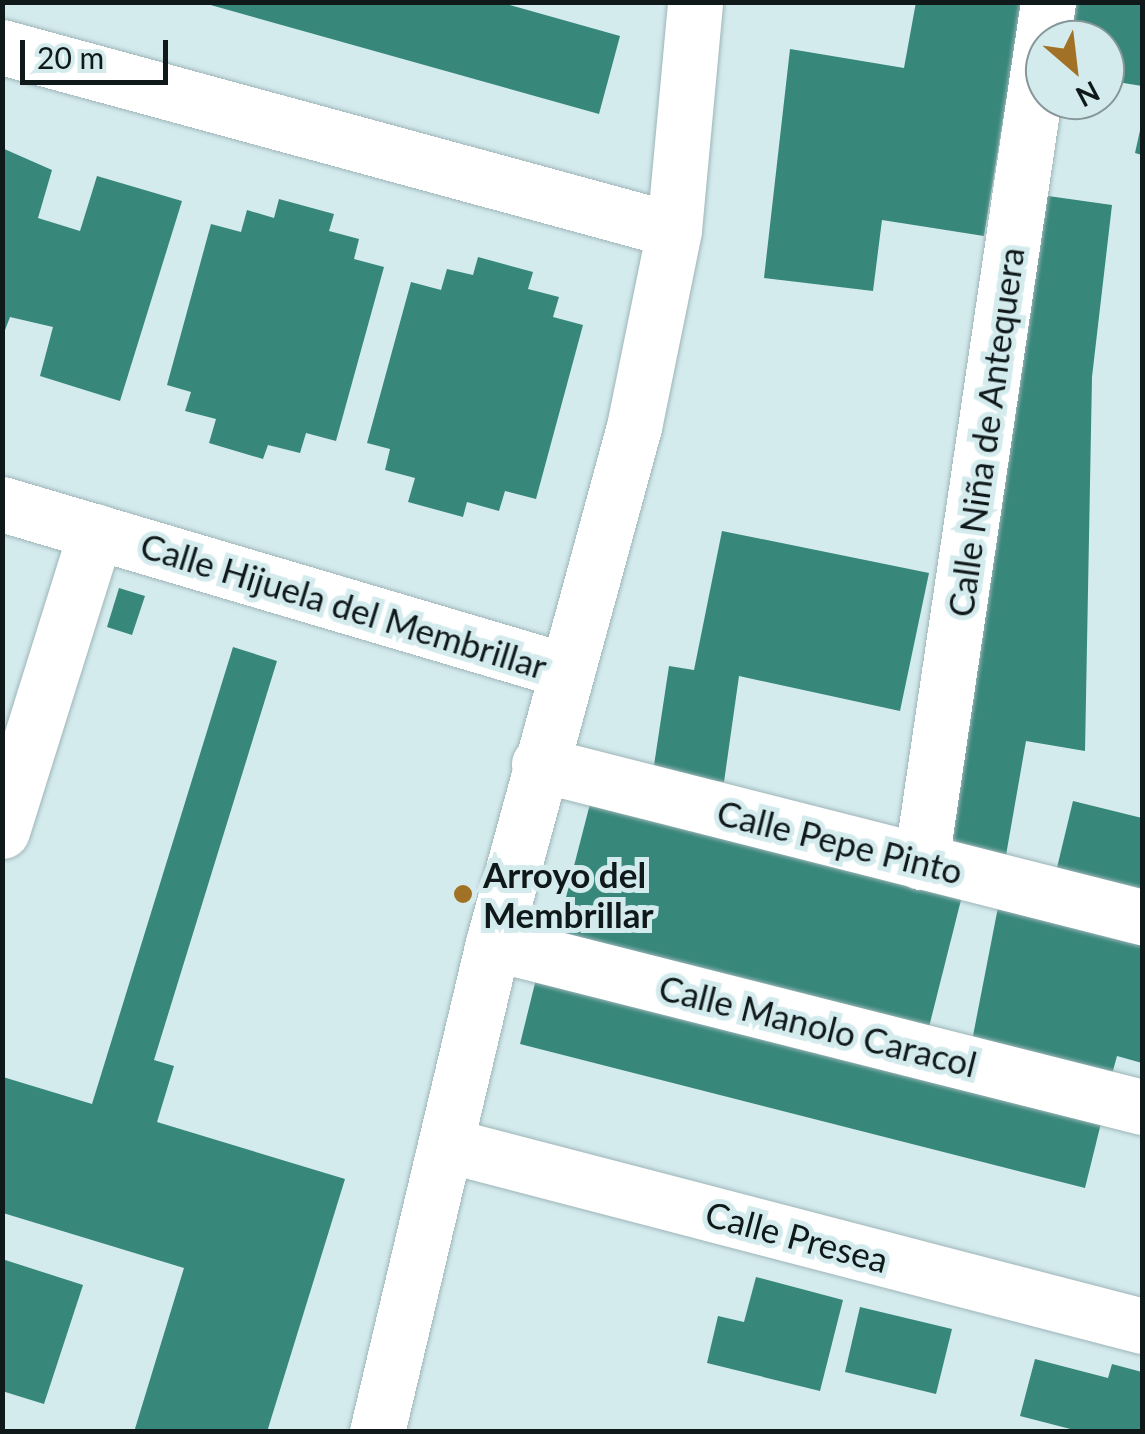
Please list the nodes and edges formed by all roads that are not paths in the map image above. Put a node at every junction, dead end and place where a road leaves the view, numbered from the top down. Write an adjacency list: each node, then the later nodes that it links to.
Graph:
1 (695, 2): 4 (street)
2 (1048, 2): 10 (street, Calle Niña de Antequera)
3 (2, 46): 4 (street)
4 (674, 230): 7 (street)
5 (2, 504): 6 (street, Calle Hijuela del Membrillar)
6 (96, 531): 7 (street, Calle Hijuela del Membrillar); 9 (street)
7 (566, 672): 8 (street, Calle Hijuela del Membrillar)
8 (539, 764): 10 (street, Calle Pepe Pinto); 12 (street, Calle Hijuela del Membrillar)
9 (2, 831)
10 (921, 862): 11 (street, Calle Pepe Pinto)
11 (1142, 917)
12 (492, 943): 13 (street, Calle Manolo Caracol); 14 (street, Calle Hijuela del Membrillar)
13 (1142, 1108)
14 (451, 1146): 15 (street, Calle Presea); 16 (street, Calle Hijuela del Membrillar)
15 (1142, 1326)
16 (376, 1432)

